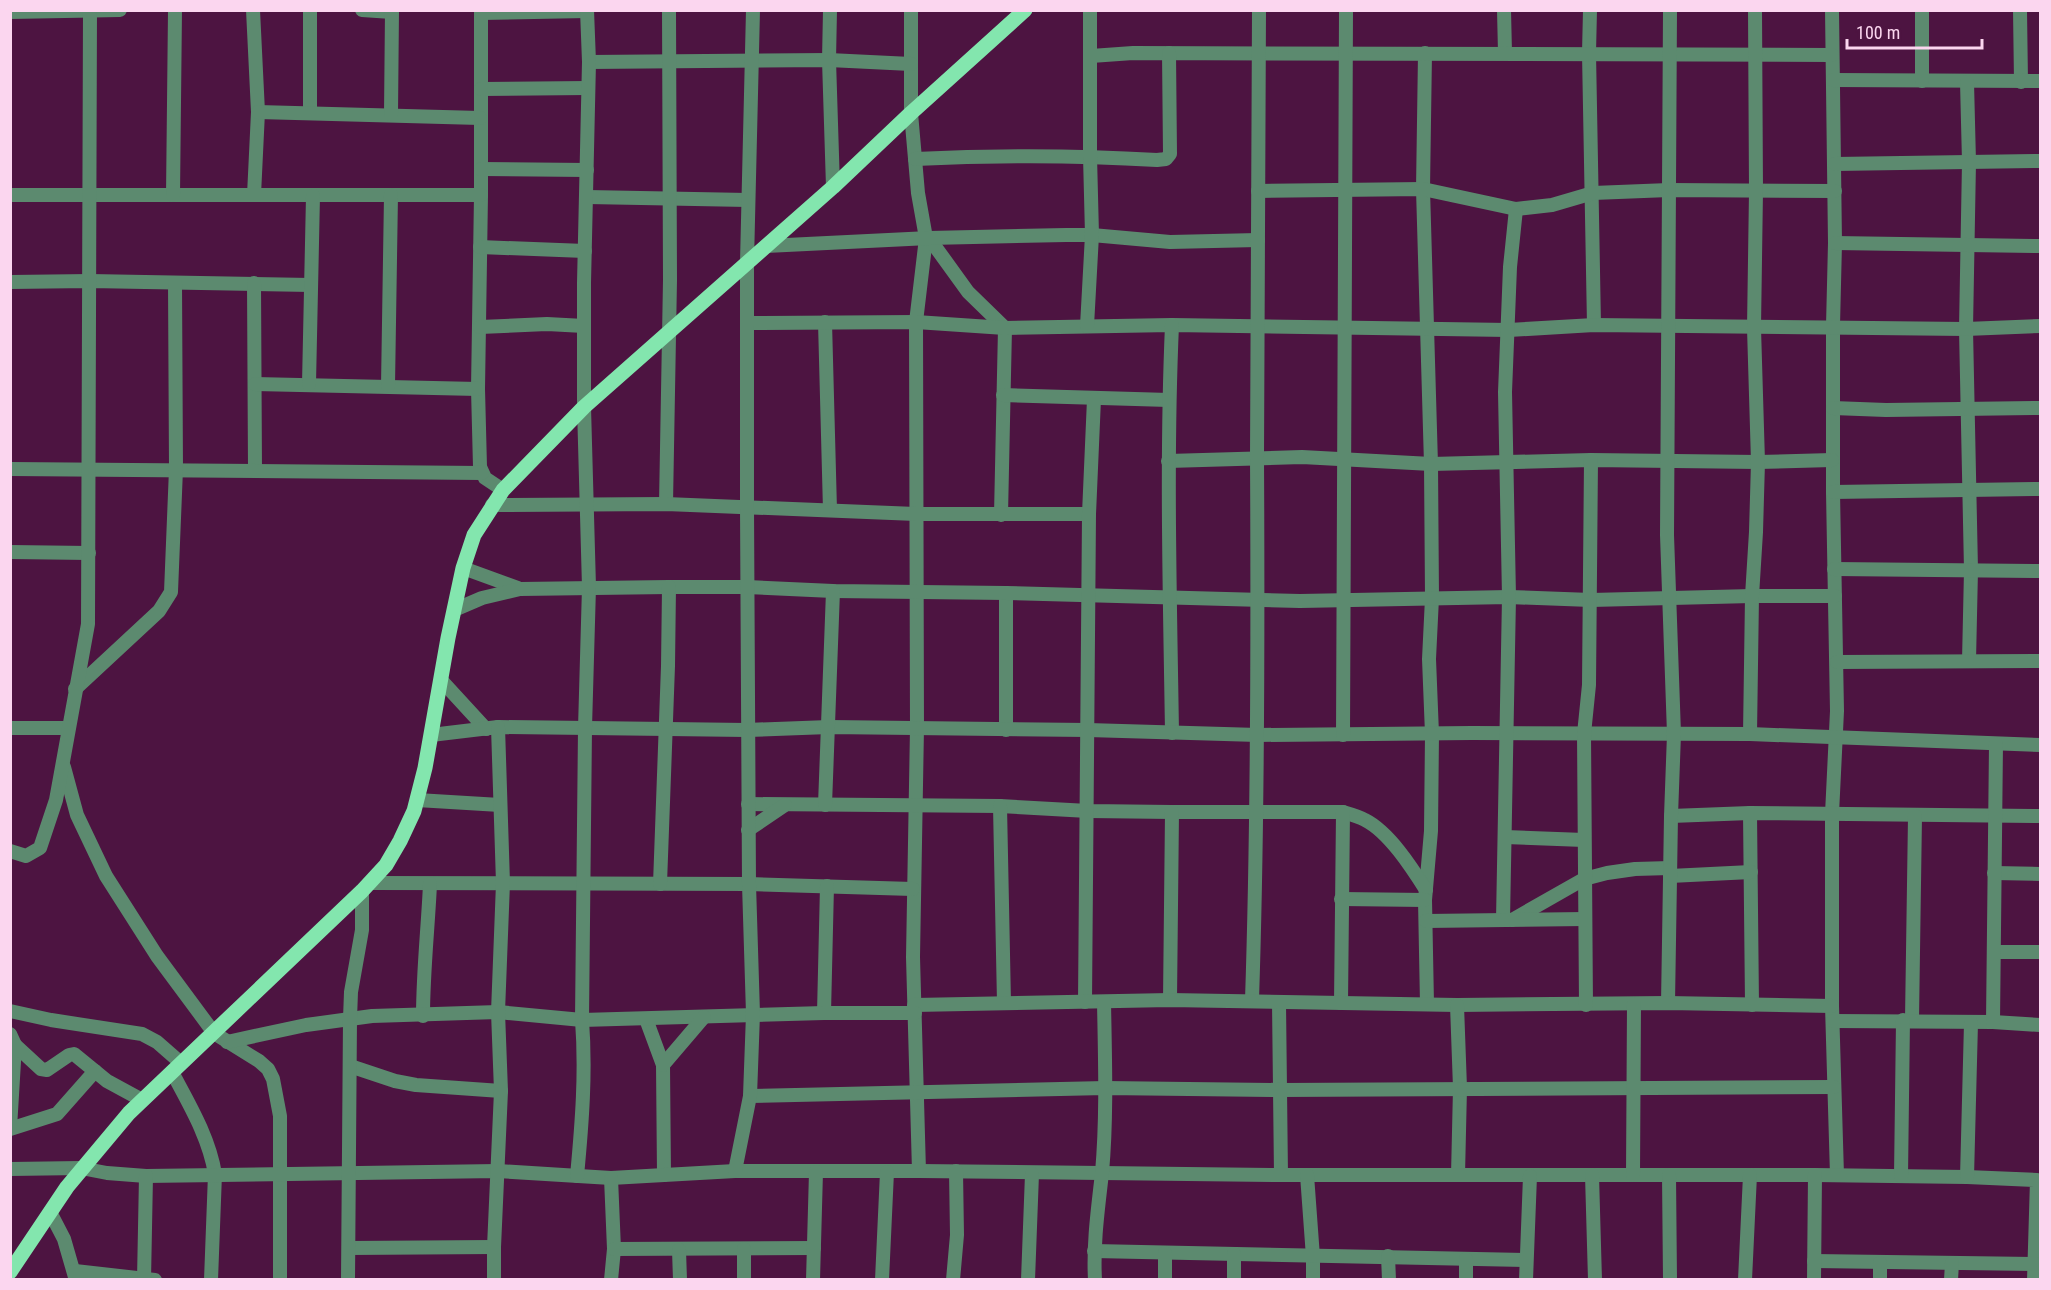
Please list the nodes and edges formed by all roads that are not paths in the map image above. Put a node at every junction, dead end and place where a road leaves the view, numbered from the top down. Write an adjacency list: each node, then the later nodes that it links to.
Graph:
1 (120, 10): 21 (street)
2 (175, 10): 70 (street)
3 (253, 10): 48 (street)
4 (310, 10): 49 (street)
5 (362, 10): 22 (street)
6 (669, 10): 39 (street)
7 (753, 10): 37 (street)
8 (830, 10): 36 (street)
9 (911, 10): 40 (street)
10 (1025, 10): 50 (main road)
11 (1090, 10): 35 (street)
12 (1259, 10): 32 (street)
13 (1346, 10): 27 (street)
14 (1504, 10): 29 (street)
15 (1590, 10): 30 (street)
16 (1670, 10): 31 (street)
17 (1755, 10): 33 (street)
18 (1832, 10): 34 (street)
19 (1922, 10): 42 (street)
20 (2020, 10): 45 (street)
21 (90, 11): 25 (street); 69 (street)
22 (392, 11): 51 (street)
23 (480, 11): 24 (street); 47 (street)
24 (587, 11): 38 (street)
25 (10, 12)
26 (1169, 53): 32 (street); 35 (street); 53 (street)
27 (1345, 53): 28 (street); 32 (street); 62 (street)
28 (1425, 53): 29 (street); 61 (street)
29 (1505, 53): 30 (street)
30 (1589, 53): 31 (street); 67 (street)
31 (1669, 53): 33 (street); 63 (street)
32 (1259, 54): 64 (street)
33 (1755, 54): 34 (street); 65 (street)
34 (1832, 55): 41 (street)
35 (1091, 56): 53 (street)
36 (830, 60): 37 (street); 40 (street); 60 (street)
37 (752, 61): 39 (street); 77 (street)
38 (589, 62): 39 (street); 46 (street)
39 (669, 62): 76 (street)
40 (911, 64): 50 (street)
41 (1833, 80): 42 (street); 57 (street)
42 (1922, 81): 44 (street)
43 (2040, 81): 45 (street)
44 (1967, 82): 45 (street); 56 (street)
45 (2021, 82)
46 (588, 88): 47 (street); 59 (street)
47 (481, 89): 52 (street)
48 (258, 112): 49 (street); 71 (street)
49 (310, 112): 51 (street)
50 (911, 113): 54 (street); 60 (main road)
51 (391, 114): 52 (street)
52 (480, 118): 58 (street)
53 (1090, 156): 54 (street); 79 (street)
54 (915, 159): 80 (street)
55 (2040, 161): 56 (street)
56 (1969, 162): 57 (street); 83 (street)
57 (1835, 164): 66 (street)
58 (481, 169): 59 (street); 73 (street)
59 (587, 170): 75 (street)
60 (833, 187): 84 (main road)
61 (1423, 189): 62 (street); 78 (street); 106 (street)
62 (1346, 190): 64 (street); 109 (street)
63 (1669, 190): 65 (street); 67 (street); 99 (street)
64 (1258, 191): 81 (street)
65 (1756, 191): 66 (street); 107 (street)
66 (1835, 191): 82 (street)
67 (1593, 193): 78 (street); 98 (street)
68 (10, 195): 69 (street)
69 (88, 195): 70 (street); 89 (street)
70 (173, 195): 71 (street)
71 (254, 195): 74 (street)
72 (391, 195): 73 (street); 74 (street); 115 (street)
73 (481, 195): 86 (street)
74 (313, 196): 93 (street)
75 (587, 197): 76 (street); 87 (street)
76 (669, 199): 77 (street); 112 (street)
77 (748, 200): 88 (street)
78 (1516, 209): 111 (street)
79 (1092, 235): 80 (street); 81 (street); 101 (street)
80 (927, 238): 84 (street); 95 (street); 108 (street)
81 (1258, 240): 102 (street)
82 (1835, 243): 83 (street); 103 (street)
83 (1968, 245): 85 (street); 110 (street)
84 (766, 246): 88 (main road)
85 (2040, 246)
86 (480, 247): 87 (street); 105 (street)
87 (585, 251): 100 (street)
88 (747, 262): 96 (street); 112 (main road)
89 (90, 281): 90 (street); 91 (street); 133 (street)
90 (10, 282)
91 (175, 283): 92 (street); 135 (street)
92 (254, 283): 93 (street); 113 (street)
93 (311, 285): 114 (street)
94 (825, 322): 95 (street); 96 (street); 146 (street)
95 (916, 322): 108 (street); 147 (street)
96 (748, 323): 145 (street)
97 (1172, 325): 101 (street); 102 (street); 119 (street)
98 (1594, 325): 99 (street); 111 (street)
99 (1668, 325): 107 (street); 128 (street)
100 (584, 326): 105 (street); 120 (street)
101 (1088, 326): 108 (street)
102 (1258, 326): 109 (street); 124 (street)
103 (1833, 326): 107 (street); 110 (street); 121 (street)
104 (2040, 326): 110 (street)
105 (480, 327): 116 (street)
106 (1427, 327): 109 (street); 111 (street); 131 (street)
107 (1754, 327): 130 (street)
108 (1005, 328): 117 (street)
109 (1345, 329): 125 (street)
110 (1966, 329): 123 (street)
111 (1509, 330): 132 (street)
112 (669, 331): 120 (main road); 143 (street)
113 (255, 384): 114 (street); 136 (street)
114 (309, 384): 115 (street)
115 (388, 386): 116 (street)
116 (478, 388): 137 (street)
117 (1003, 395): 118 (street); 149 (street)
118 (1094, 399): 119 (street); 148 (street)
119 (1169, 400): 126 (street)
120 (584, 407): 139 (main road); 142 (street)
121 (1833, 408): 123 (street); 129 (street)
122 (2040, 408): 123 (street)
123 (1969, 409): 140 (street)
124 (1257, 458): 125 (street); 126 (street); 169 (street)
125 (1345, 459): 131 (street); 170 (street)
126 (1168, 460): 166 (street)
127 (1591, 460): 128 (street); 132 (street); 171 (street)
128 (1668, 460): 130 (street); 172 (street)
129 (1832, 460): 130 (street); 141 (street)
130 (1758, 462): 164 (street)
131 (1431, 464): 132 (street); 168 (street)
132 (1506, 464): 167 (street)
133 (88, 468): 134 (street); 135 (street); 151 (street)
134 (10, 469)
135 (176, 469): 136 (street); 178 (street)
136 (255, 471): 137 (street)
137 (482, 473): 139 (street)
138 (2040, 489): 140 (street)
139 (502, 490): 144 (main road)
140 (1968, 490): 141 (street); 154 (street)
141 (1833, 492): 153 (street)
142 (588, 504): 143 (street); 144 (street); 157 (street)
143 (666, 504): 145 (street)
144 (492, 505): 152 (main road)
145 (747, 508): 146 (street); 158 (street)
146 (830, 510): 147 (street)
147 (916, 514): 149 (street); 161 (street)
148 (1089, 514): 149 (street); 163 (street)
149 (1001, 515)
150 (10, 552): 151 (street)
151 (89, 553): 178 (street)
152 (463, 568): 159 (street); 173 (main road)
153 (1834, 569): 154 (street); 165 (street)
154 (1971, 570): 155 (street); 174 (street)
155 (2040, 571)
156 (669, 586): 157 (street); 158 (street); 185 (street)
157 (589, 587): 159 (street); 183 (street)
158 (747, 587): 160 (street); 186 (street)
159 (519, 589): 173 (street)
160 (833, 591): 161 (street); 179 (street)
161 (916, 592): 162 (street); 184 (street)
162 (1006, 592): 163 (street); 187 (street)
163 (1089, 594): 166 (street); 188 (street)
164 (1752, 596): 165 (street); 172 (street); 194 (street)
165 (1834, 596): 176 (street)
166 (1170, 597): 169 (street); 189 (street)
167 (1509, 597): 168 (street); 171 (street); 191 (street)
168 (1432, 598): 170 (street); 190 (street)
169 (1259, 600): 170 (street); 196 (street)
170 (1344, 600): 197 (street)
171 (1591, 600): 172 (street); 192 (street)
172 (1668, 600): 193 (street)
173 (454, 610): 177 (main road)
174 (1969, 661): 175 (street); 176 (street)
175 (2040, 661)
176 (1837, 662): 198 (street)
177 (441, 680): 182 (street); 195 (main road)
178 (75, 689): 181 (street)
179 (829, 727): 184 (street); 186 (street); 206 (street)
180 (10, 728): 181 (street)
181 (68, 728): 201 (street)
182 (492, 728): 183 (street); 195 (street); 204 (street)
183 (585, 728): 185 (street); 228 (street)
184 (917, 728): 187 (street); 207 (street)
185 (665, 729): 186 (street); 231 (street)
186 (747, 730): 203 (street)
187 (1006, 730): 188 (street)
188 (1088, 730): 189 (street); 209 (street)
189 (1172, 733): 196 (street)
190 (1432, 734): 191 (street); 197 (street); 236 (street)
191 (1508, 734): 192 (street); 220 (street)
192 (1584, 734): 193 (street); 221 (street)
193 (1674, 734): 194 (street); 215 (street)
194 (1750, 734): 198 (street)
195 (431, 735): 202 (main road)
196 (1258, 735): 197 (street); 212 (street)
197 (1343, 735)
198 (1836, 737): 199 (street); 214 (street)
199 (1996, 744): 200 (street); 218 (street)
200 (2040, 745)
201 (62, 760): 222 (street); 271 (street)
202 (417, 800): 204 (street); 234 (main road)
203 (748, 804): 205 (street); 219 (street)
204 (500, 805): 229 (street)
205 (785, 805): 206 (street); 219 (street)
206 (825, 805): 207 (street)
207 (915, 806): 208 (street); 235 (street)
208 (999, 806): 209 (street); 247 (street)
209 (1088, 811): 210 (street); 245 (street)
210 (1172, 812): 212 (street); 243 (street)
211 (1343, 812): 212 (street); 236 (street); 237 (street)
212 (1256, 813): 244 (street)
213 (1750, 813): 214 (street); 215 (street); 224 (street)
214 (1832, 814): 216 (street); 261 (street)
215 (1671, 816): 223 (street)
216 (1915, 816): 218 (street); 267 (street)
217 (2040, 816): 218 (street)
218 (1995, 817): 225 (street)
219 (748, 830): 232 (street)
220 (1505, 837): 221 (street); 239 (street)
221 (1584, 840): 227 (street)
222 (10, 851)
223 (1670, 872): 224 (street); 227 (street); 250 (street)
224 (1750, 872): 255 (street)
225 (1994, 873): 226 (street); 241 (street)
226 (2040, 874)
227 (1584, 879): 238 (street); 239 (street)
228 (584, 882): 229 (street); 231 (street); 266 (street)
229 (503, 883): 230 (street); 258 (street)
230 (430, 884): 234 (street); 262 (street)
231 (660, 884): 232 (street)
232 (749, 884): 233 (street); 260 (street)
233 (827, 886): 235 (street); 259 (street)
234 (366, 887): 264 (street); 271 (main road)
235 (913, 889): 256 (street)
236 (1426, 895): 237 (street); 240 (street)
237 (1341, 899): 249 (street)
238 (1585, 919): 239 (street); 254 (street)
239 (1508, 920): 240 (street)
240 (1426, 921): 251 (street)
241 (1994, 952): 242 (street); 268 (street)
242 (2040, 952)
243 (1170, 1000): 244 (street); 246 (street)
244 (1252, 1000): 248 (street)
245 (1085, 1002): 246 (street); 247 (street)
246 (1104, 1002): 278 (street)
247 (1004, 1003): 256 (street)
248 (1279, 1003): 249 (street); 281 (street)
249 (1341, 1003): 251 (street)
250 (1668, 1003): 252 (street); 255 (street)
251 (1427, 1004): 253 (street)
252 (1634, 1004): 254 (street); 280 (street)
253 (1457, 1005): 254 (street); 279 (street)
254 (1586, 1005)
255 (1752, 1005): 261 (street)
256 (914, 1009): 259 (street); 283 (street)
257 (10, 1011): 275 (street)
258 (498, 1012): 262 (street); 266 (street); 282 (street)
259 (824, 1013): 260 (street)
260 (753, 1014): 263 (street); 284 (street)
261 (1832, 1014): 267 (street); 277 (street)
262 (423, 1016): 264 (street)
263 (704, 1017): 265 (street); 273 (street)
264 (350, 1019): 271 (street); 274 (street)
265 (646, 1019): 266 (street); 273 (street)
266 (582, 1020): 312 (street)
267 (1907, 1020): 269 (street); 314 (street)
268 (1993, 1022): 269 (street); 270 (street)
269 (1971, 1023): 315 (street)
270 (2040, 1025)
271 (221, 1037): 275 (main road); 297 (street)
272 (13, 1040): 276 (street); 286 (street)
273 (663, 1065): 301 (street)
274 (350, 1066): 282 (street); 293 (street)
275 (177, 1067): 285 (main road); 299 (street)
276 (95, 1071): 285 (street); 287 (street)
277 (1834, 1087): 280 (street); 310 (street)
278 (1105, 1088): 281 (street); 283 (street); 298 (street)
279 (1460, 1088): 280 (street); 281 (street); 304 (street)
280 (1632, 1089): 306 (street)
281 (1281, 1090): 302 (street)
282 (501, 1091): 290 (street)
283 (918, 1092): 284 (street); 292 (street)
284 (750, 1096): 291 (street)
285 (142, 1100): 288 (main road)
286 (12, 1104): 287 (street)
287 (10, 1129)
288 (81, 1168): 289 (street); 311 (street); 318 (main road)
289 (10, 1169)
290 (498, 1171): 293 (street); 312 (street); 319 (street)
291 (735, 1171): 294 (street); 301 (street)
292 (919, 1171): 295 (street); 296 (street)
293 (347, 1172): 297 (street); 320 (street)
294 (816, 1172): 295 (street); 321 (street)
295 (887, 1172): 348 (street)
296 (956, 1172): 300 (street); 349 (street)
297 (281, 1173): 299 (street); 341 (street)
298 (1102, 1173): 300 (street); 302 (street); 325 (street)
299 (215, 1174): 311 (street); 340 (street)
300 (1032, 1174): 350 (street)
301 (664, 1175): 317 (street)
302 (1281, 1175): 303 (street)
303 (1307, 1175): 304 (street); 330 (street)
304 (1458, 1175): 313 (street)
305 (1592, 1175): 306 (street); 313 (street); 358 (street)
306 (1633, 1175): 307 (street)
307 (1669, 1175): 308 (street); 359 (street)
308 (1750, 1175): 309 (street); 360 (street)
309 (1815, 1175): 310 (street); 333 (street)
310 (1837, 1175): 314 (street)
311 (146, 1176): 339 (street)
312 (577, 1176): 317 (street)
313 (1530, 1176): 332 (street)
314 (1901, 1176): 315 (street)
315 (1967, 1177): 316 (street)
316 (2039, 1177): 336 (street)
317 (611, 1178): 322 (street)
318 (50, 1212): 326 (main road); 338 (street)
319 (494, 1247): 320 (street); 343 (street)
320 (349, 1248): 342 (street)
321 (814, 1248): 323 (street); 347 (street)
322 (614, 1249): 324 (street); 344 (street)
323 (744, 1249): 324 (street); 346 (street)
324 (679, 1250): 345 (street)
325 (1094, 1251): 327 (street); 351 (street)
326 (17, 1253): 337 (main road)
327 (1165, 1253): 328 (street); 352 (street)
328 (1234, 1254): 330 (street); 353 (street)
329 (1388, 1256): 330 (street); 331 (street); 355 (street)
330 (1313, 1257): 354 (street)
331 (1466, 1259): 332 (street); 356 (street)
332 (1525, 1260): 357 (street)
333 (1814, 1261): 334 (street); 361 (street)
334 (1880, 1263): 335 (street); 362 (street)
335 (1952, 1263): 336 (street); 363 (street)
336 (2035, 1264): 364 (street)
337 (10, 1272)
338 (75, 1275): 339 (street)
339 (147, 1279)
340 (211, 1280)
341 (280, 1280)
342 (348, 1280)
343 (494, 1280)
344 (611, 1280)
345 (680, 1280)
346 (744, 1280)
347 (813, 1280)
348 (882, 1280)
349 (953, 1280)
350 (1028, 1280)
351 (1095, 1280)
352 (1165, 1280)
353 (1233, 1280)
354 (1313, 1280)
355 (1389, 1280)
356 (1466, 1280)
357 (1526, 1280)
358 (1595, 1280)
359 (1670, 1280)
360 (1746, 1280)
361 (1814, 1280)
362 (1880, 1280)
363 (1951, 1280)
364 (2034, 1280)

